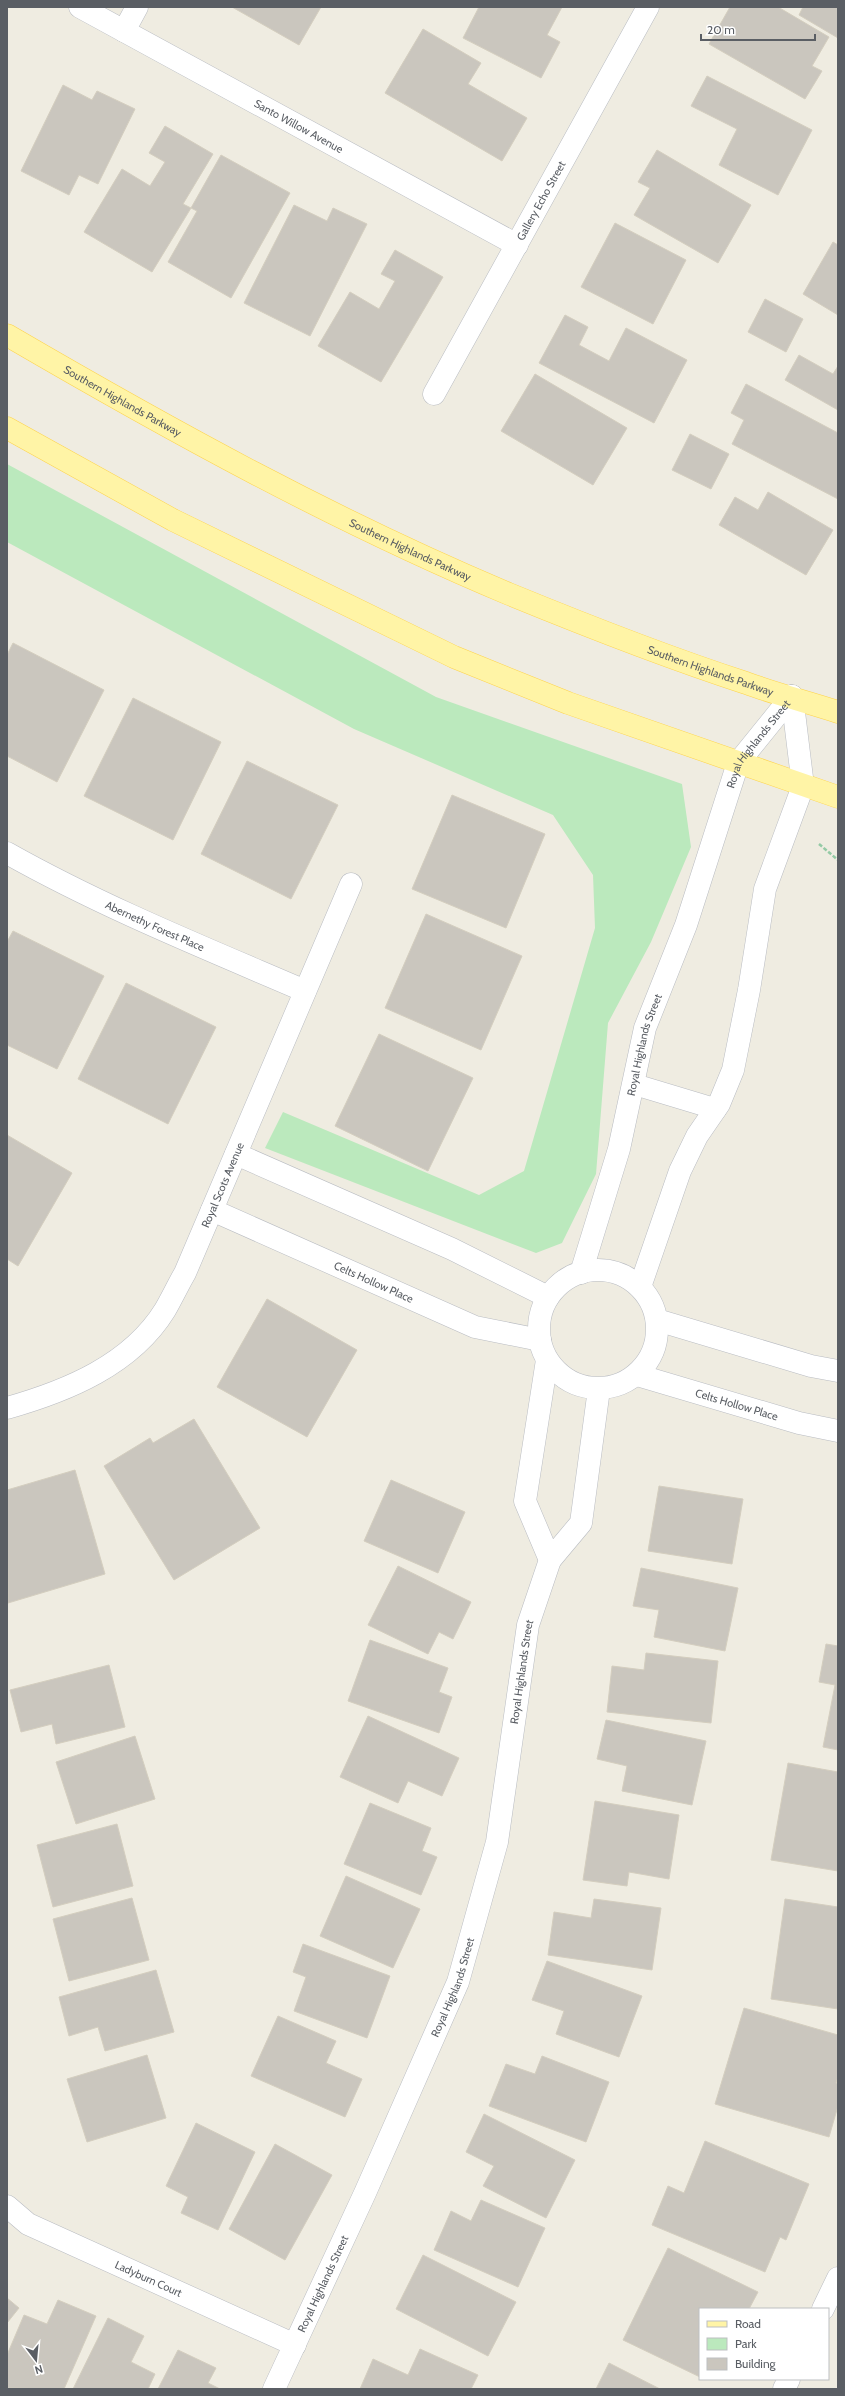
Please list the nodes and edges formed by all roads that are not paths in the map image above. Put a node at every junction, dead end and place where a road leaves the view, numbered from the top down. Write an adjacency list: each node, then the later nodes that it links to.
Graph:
1 (80, 7): 4 (street, Santo Willow Avenue)
2 (137, 7): 4 (street)
3 (648, 7): 5 (street, Gallery Echo Street)
4 (124, 31): 5 (street, Santo Willow Avenue)
5 (517, 245): 7 (street, Gallery Echo Street)
6 (7, 335): 9 (main road, Southern Highlands Parkway)
7 (434, 394)
8 (7, 428): 11 (main road)
9 (792, 696): 10 (main road, Southern Highlands Parkway); 11 (street, Royal Highlands Street); 12 (street, Royal Highlands Street)
10 (838, 712)
11 (738, 763): 12 (main road); 17 (street, Royal Highlands Street)
12 (803, 786): 13 (main road); 18 (street, Royal Highlands Street)
13 (838, 797)
14 (7, 853): 16 (street, Abernethy Forest Place)
15 (351, 884): 16 (street, Royal Scots Avenue)
16 (306, 991): 19 (street, Royal Scots Avenue)
17 (633, 1084): 18 (lane); 21 (street, Royal Highlands Street)
18 (716, 1108): 22 (street, Royal Highlands Street)
19 (236, 1154): 20 (street, Royal Scots Avenue); 23 (street)
20 (212, 1210): 25 (street, Celts Hollow Place); 29 (street, Royal Scots Avenue)
21 (581, 1273): 22 (street); 23 (street)
22 (640, 1287): 24 (street)
23 (548, 1297): 25 (street)
24 (657, 1320): 26 (street); 27 (street)
25 (543, 1350): 28 (street); 31 (street)
26 (838, 1371)
27 (637, 1375): 28 (street); 30 (street, Celts Hollow Place)
28 (598, 1389): 31 (street, Royal Highlands Street)
29 (7, 1408)
30 (838, 1431)
31 (550, 1560): 35 (street, Royal Highlands Street)
32 (7, 2206): 35 (street, Ladyburn Court)
33 (838, 2278): 34 (street)
34 (823, 2308)
35 (295, 2345): 37 (street, Royal Highlands Street)
36 (788, 2380): 38 (street)
37 (274, 2389)
38 (784, 2389)

